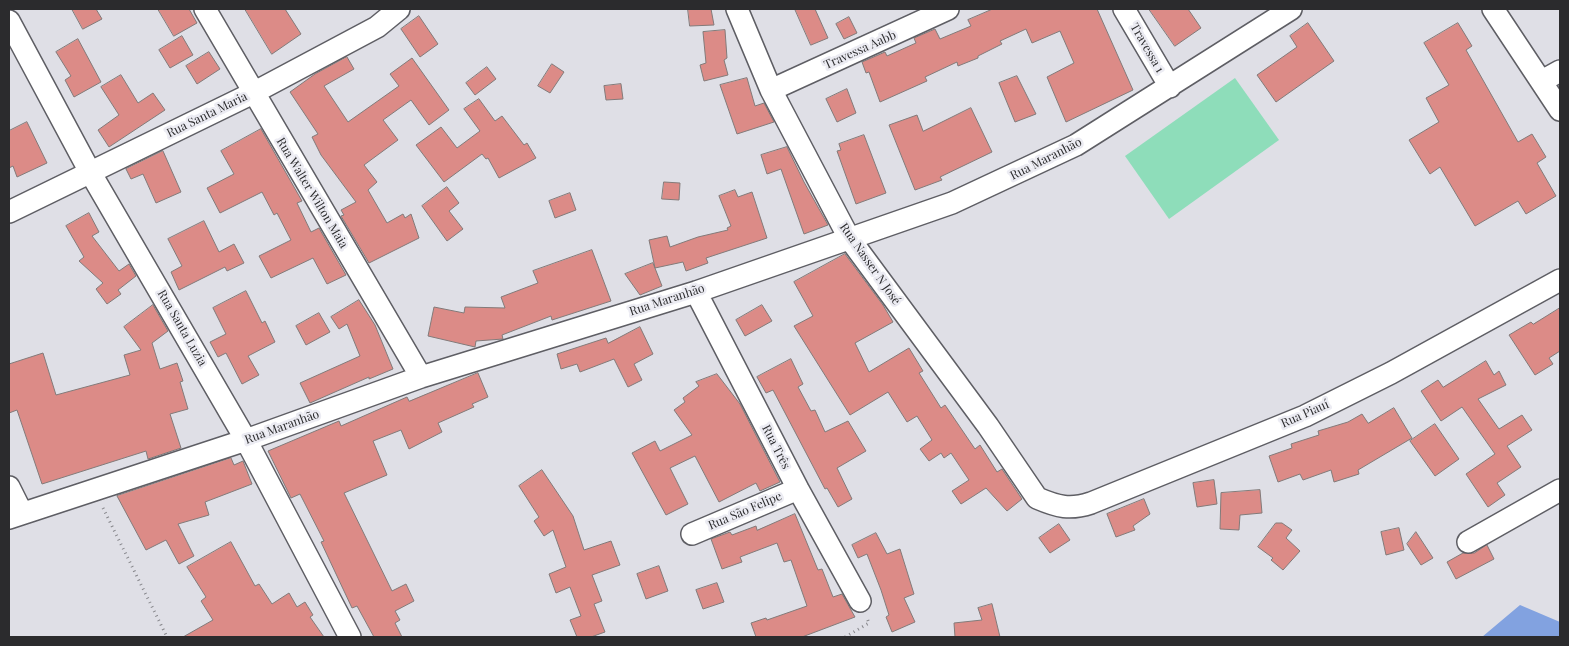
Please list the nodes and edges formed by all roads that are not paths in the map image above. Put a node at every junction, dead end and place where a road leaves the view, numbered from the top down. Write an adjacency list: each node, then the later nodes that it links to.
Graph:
1 (205, 9): 13 (street, Rua Walter Wilton Maia)
2 (399, 9): 13 (street, Rua Santa Maria)
3 (738, 9): 12 (street, Rua Nasser N José)
4 (948, 9): 12 (street, Travessa Aabb)
5 (1124, 9): 11 (street, Travessa 1)
6 (1291, 9): 11 (street, Rua Maranhão)
7 (1493, 9): 10 (street)
8 (9, 20): 15 (street, Rua Santa Luzia)
9 (1560, 71): 10 (street)
10 (1542, 81): 14 (street)
11 (1170, 87): 17 (street, Rua Maranhão)
12 (771, 90): 17 (street, Rua Nasser N José)
13 (252, 93): 15 (street, Rua Santa Maria); 20 (street, Rua Walter Wilton Maia)
14 (1560, 110)
15 (90, 172): 16 (street, Rua Santa Maria); 21 (street, Rua Santa Luzia)
16 (9, 212)
17 (849, 238): 19 (street, Rua Maranhão); 25 (street, Rua Nasser N José)
18 (1560, 280): 25 (street, Rua Piauí)
19 (696, 292): 20 (street, Rua Maranhão); 23 (street, Rua Três)
20 (421, 377): 21 (street, Rua Maranhão)
21 (246, 440): 26 (street, Rua Maranhão); 30 (street, Rua Santa Luzia)
22 (9, 487): 26 (street)
23 (798, 489): 27 (street, Rua São Felipe); 29 (street, Rua Três)
24 (1560, 490): 28 (street)
25 (1037, 498)
26 (16, 516)
27 (692, 534)
28 (1468, 542)
29 (860, 601)
30 (350, 637)

